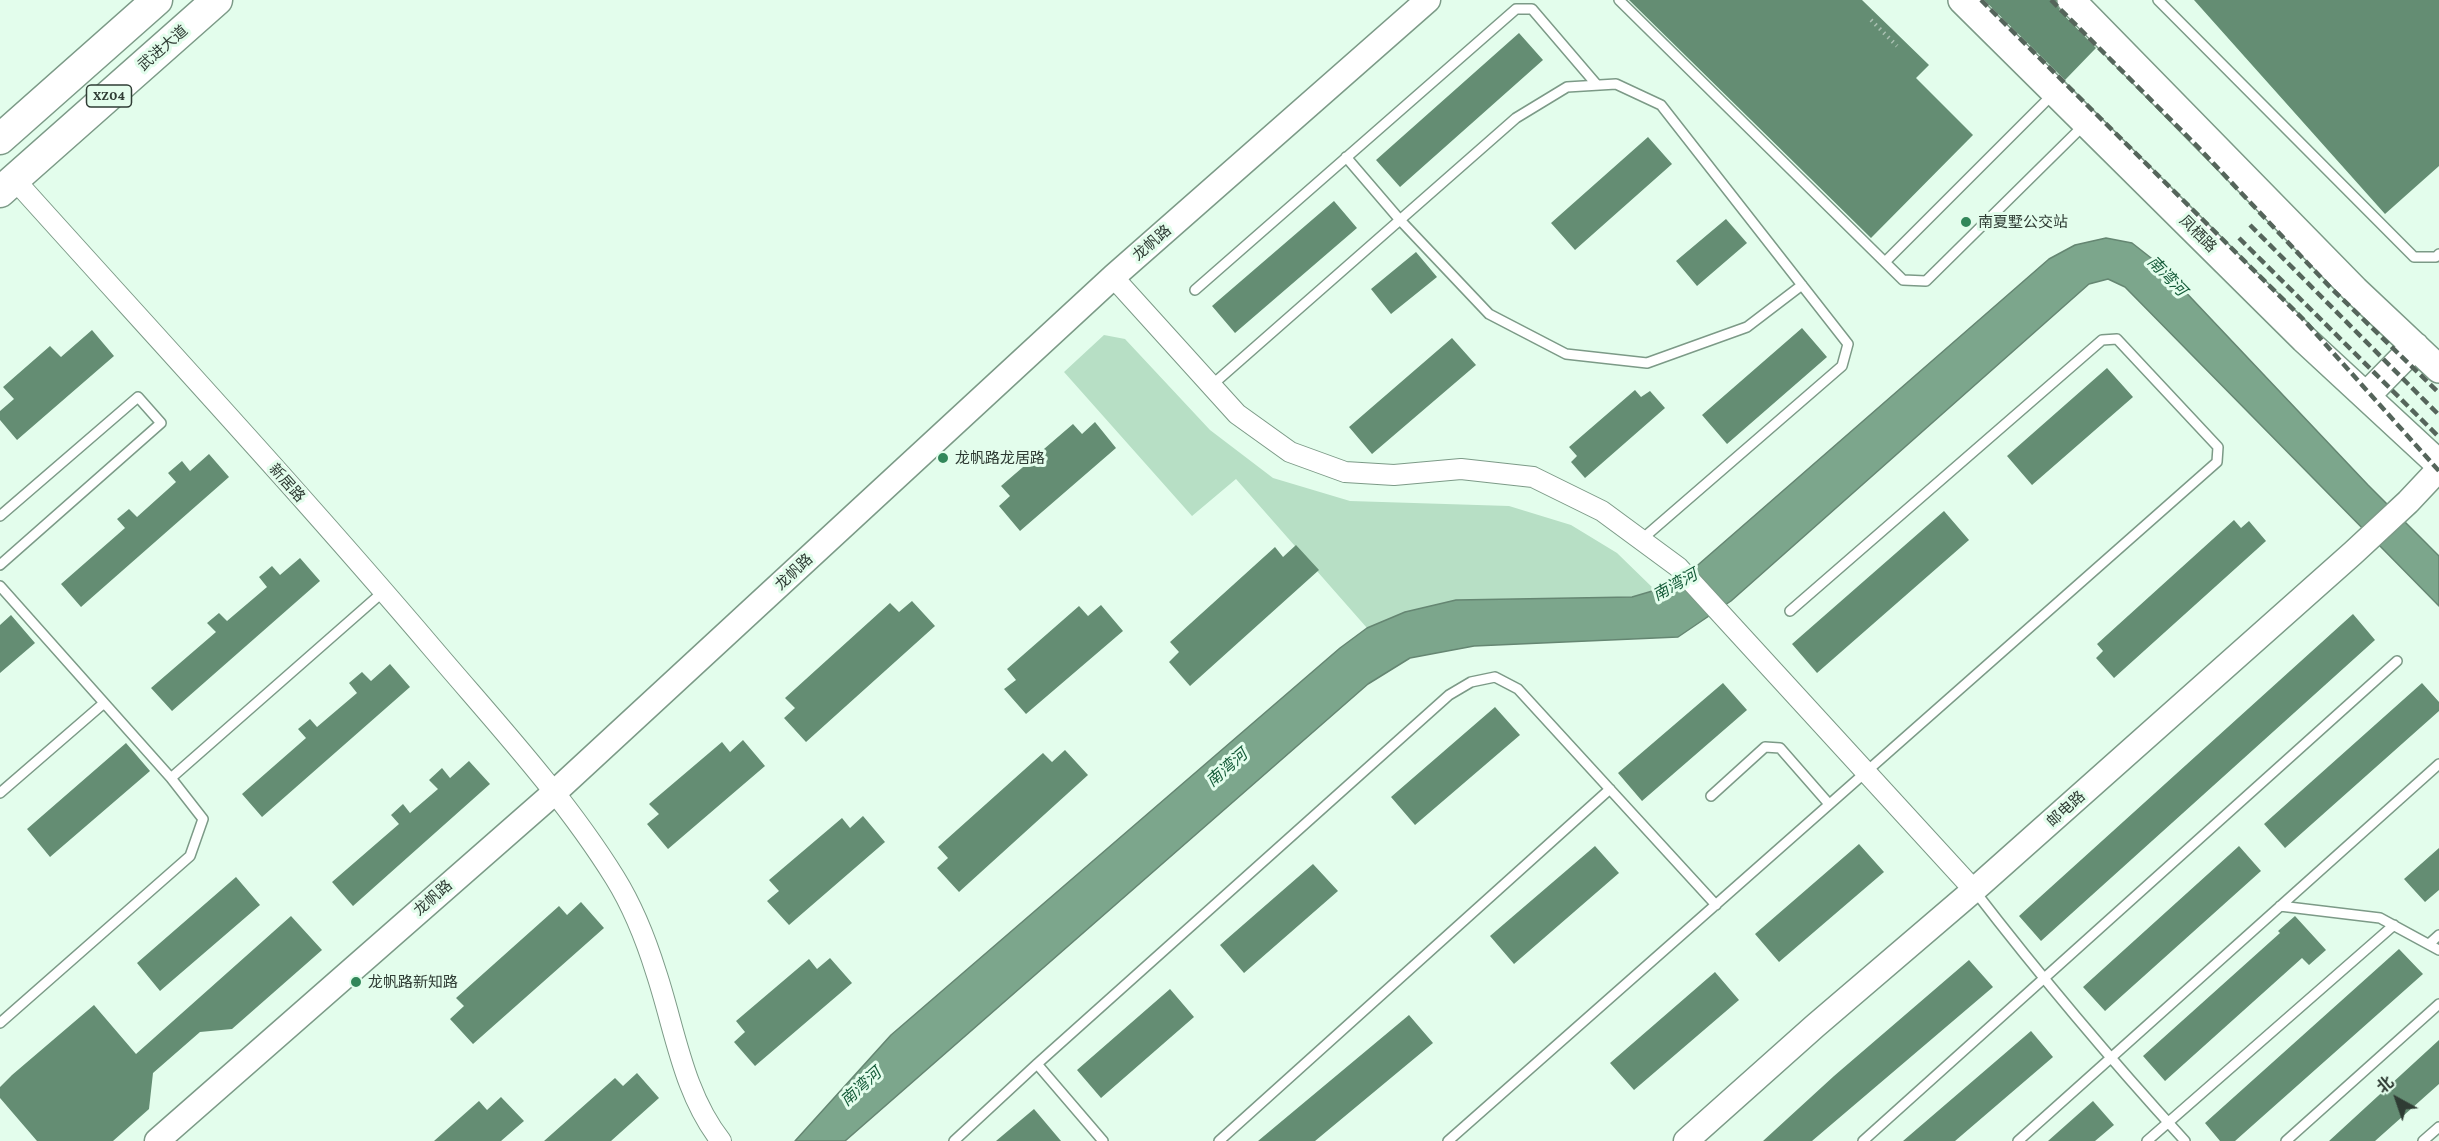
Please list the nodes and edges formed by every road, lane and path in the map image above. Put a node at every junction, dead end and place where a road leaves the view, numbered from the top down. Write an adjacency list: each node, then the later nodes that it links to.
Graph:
1 (157, 0): 13 (main road, XZ04)
2 (217, 0): 15 (main road, 武进大道 / XZ04)
3 (1428, 0): 19 (street, 龙帆路)
4 (1619, 0): 18 (lane)
5 (1962, 0): 11 (main road, 凤栖路)
6 (2072, 0): 22 (main road)
7 (2158, 0): 17 (lane)
8 (1871, 20): 9 (path)
9 (1897, 45)
10 (1597, 85): 14 (lane); 16 (lane); 20 (lane)
11 (2055, 92): 12 (main road, 凤栖路); 18 (lane)
12 (2086, 123): 18 (lane); 25 (main road, 凤栖路)
13 (0, 139)
14 (1346, 157): 16 (lane); 21 (lane)
15 (7, 186): 32 (street, 新居路)
16 (1400, 220): 20 (lane); 24 (lane)
17 (2439, 254)
18 (1885, 262)
19 (1113, 277): 24 (street); 40 (street, 龙帆路)
20 (1802, 285): 29 (lane)
21 (1195, 290)
22 (2415, 346): 23 (main road); 25 (main road)
23 (2439, 369)
24 (1212, 386): 29 (street)
25 (2366, 396): 26 (main road, 凤栖路)
26 (2439, 464)
27 (2439, 469): 44 (street, 邮电路)
28 (0, 516): 30 (lane)
29 (1641, 540): 37 (street)
30 (0, 565)
31 (0, 585): 35 (lane)
32 (384, 591): 38 (lane); 40 (street, 新居路)
33 (1790, 611): 37 (lane)
34 (2397, 661): 51 (lane)
35 (104, 703): 38 (lane); 41 (lane)
36 (2439, 764): 46 (lane)
37 (1865, 772): 43 (lane); 44 (street)
38 (171, 778): 53 (lane)
39 (1610, 789): 45 (lane); 55 (lane); 62 (lane)
40 (555, 792): 58 (street, 龙帆路); 59 (street, 新居路)
41 (0, 793)
42 (1711, 796): 43 (lane)
43 (1829, 804): 45 (lane)
44 (1974, 891): 51 (lane); 64 (street, 邮电路)
45 (1716, 905): 63 (lane)
46 (2280, 906): 47 (lane); 54 (lane)
47 (2394, 925): 49 (lane); 56 (lane)
48 (2439, 935): 49 (lane)
49 (2429, 944): 50 (lane)
50 (2439, 950)
51 (2043, 979): 54 (lane); 65 (lane)
52 (2439, 1004): 69 (lane)
53 (0, 1023)
54 (2110, 1059): 56 (lane); 66 (lane)
55 (1037, 1064): 60 (lane); 61 (lane)
56 (2168, 1123): 67 (lane); 68 (lane)
57 (2439, 1127): 70 (lane)
58 (157, 1141)
59 (721, 1141)
60 (954, 1141)
61 (1103, 1141)
62 (1219, 1141)
63 (1448, 1141)
64 (1686, 1141)
65 (1863, 1141)
66 (2018, 1141)
67 (2147, 1141)
68 (2185, 1141)
69 (2286, 1141)
70 (2423, 1141)

